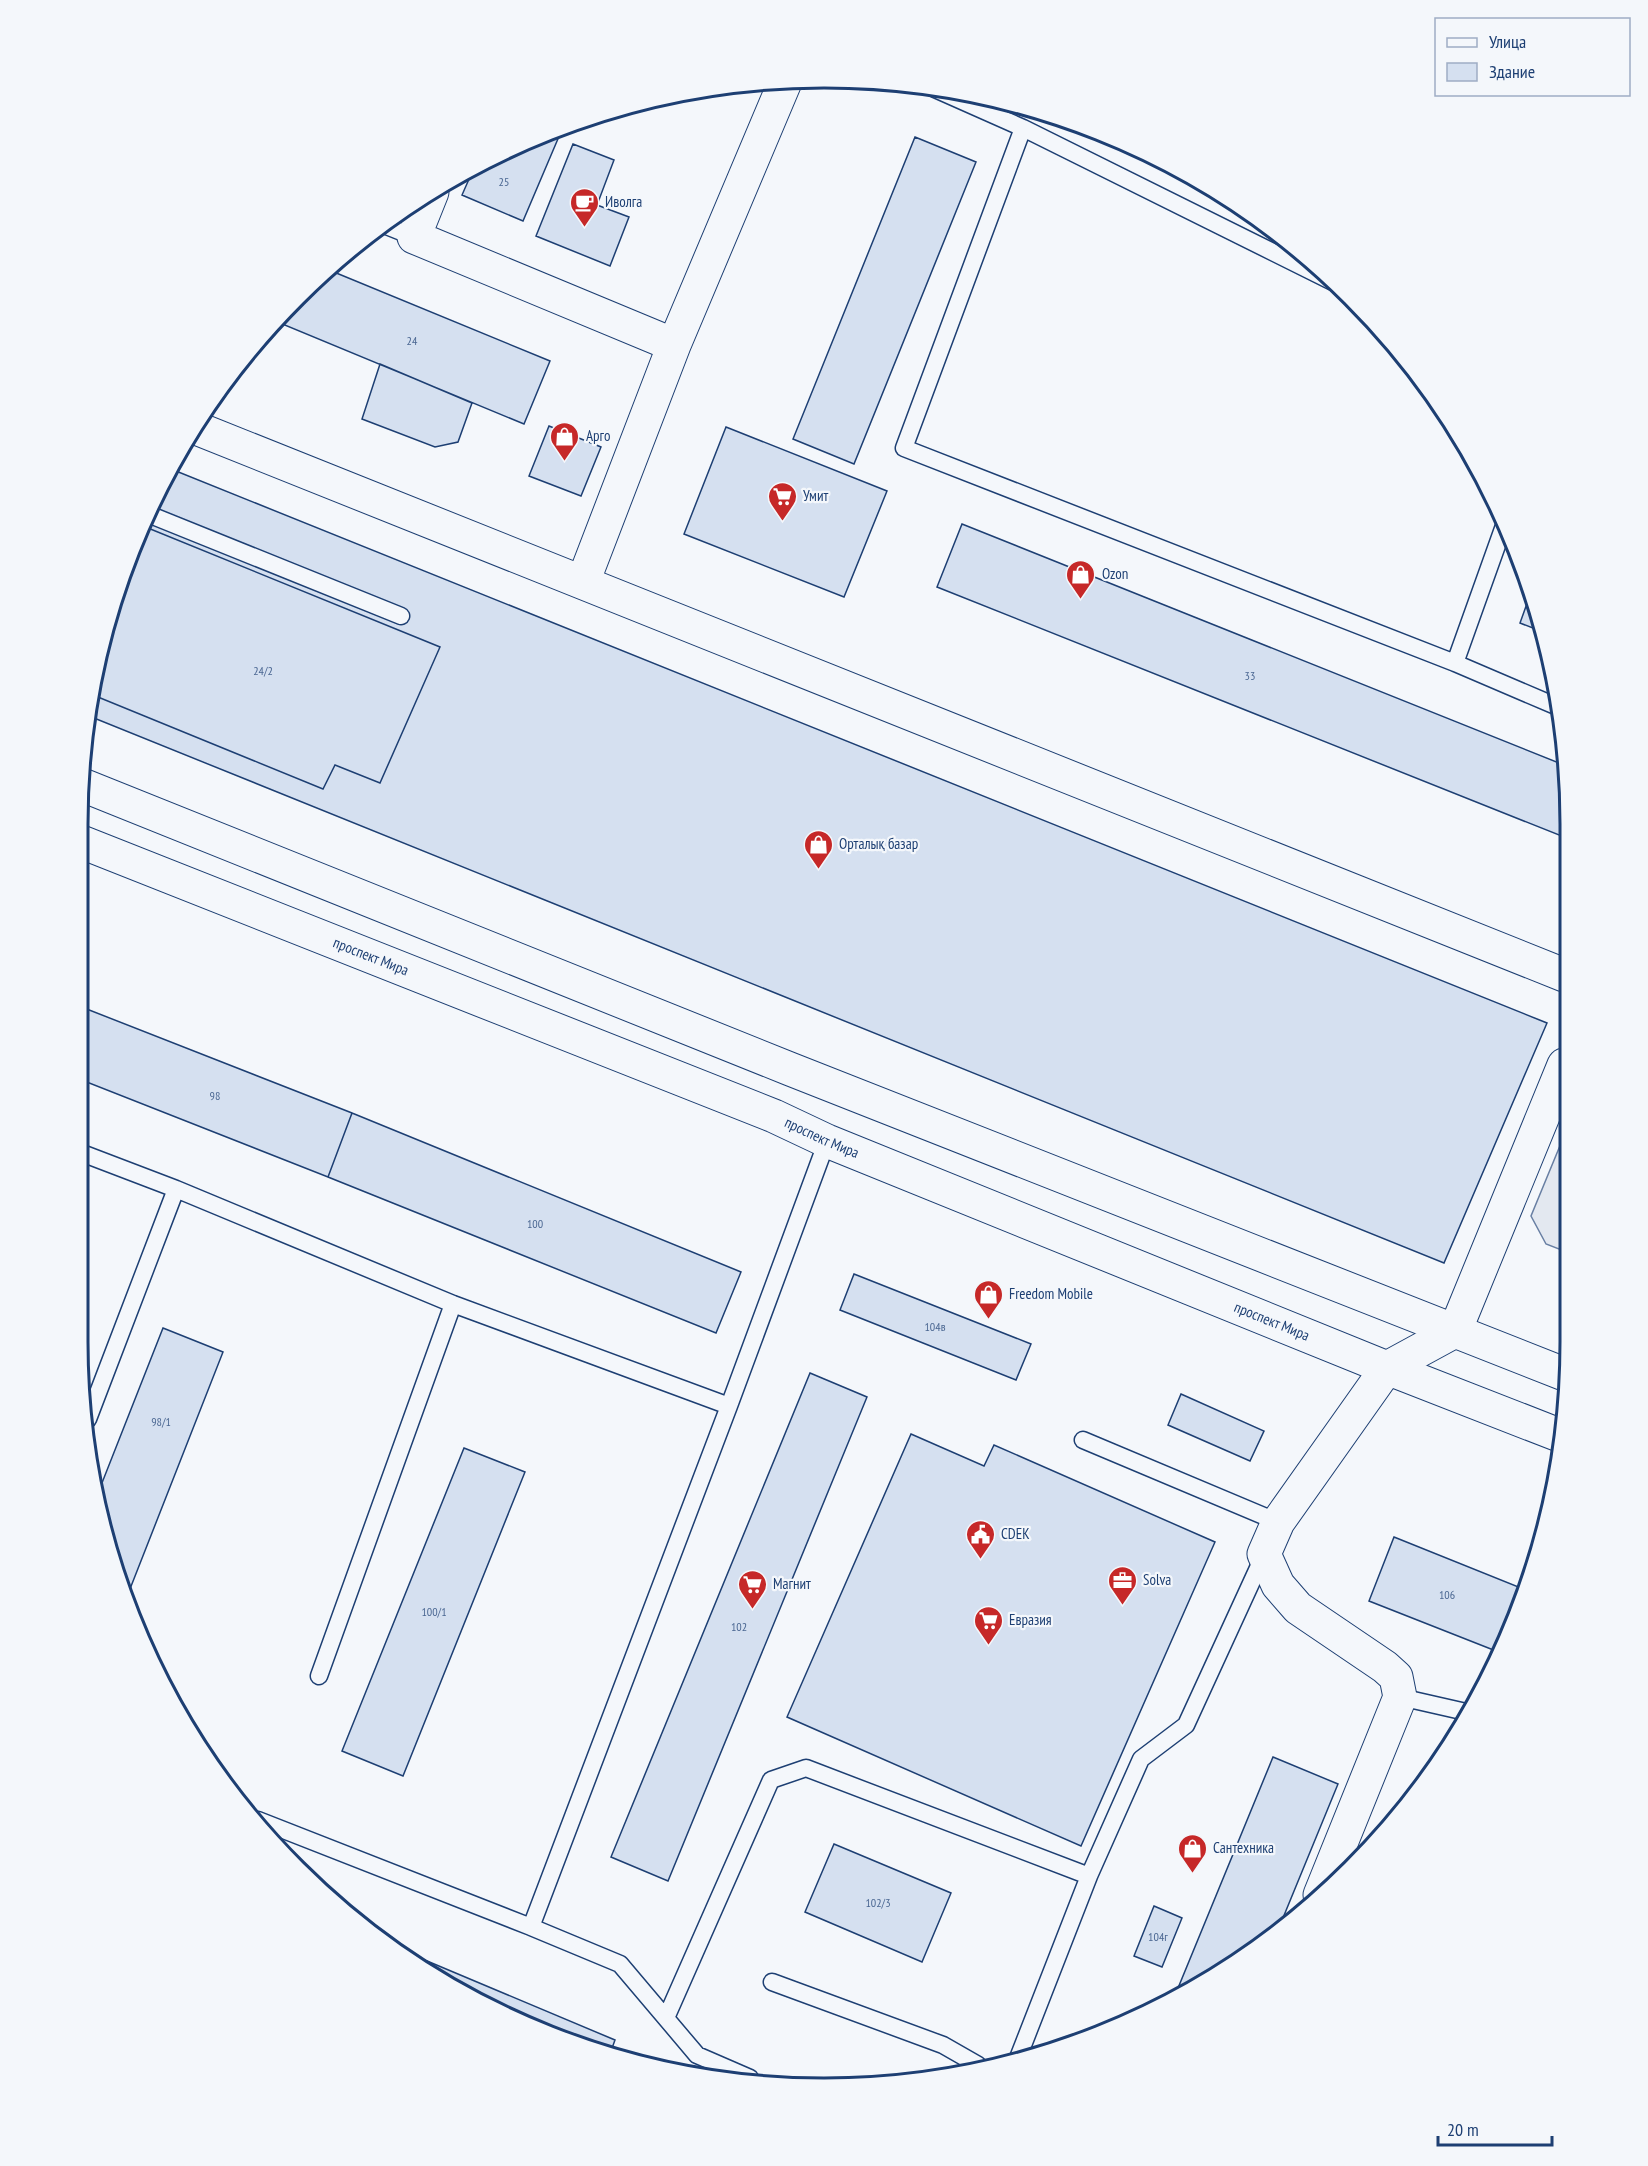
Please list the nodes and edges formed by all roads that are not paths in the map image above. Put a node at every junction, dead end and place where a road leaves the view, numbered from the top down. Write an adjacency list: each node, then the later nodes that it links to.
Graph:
1 (782, 90): 8 (street)
2 (965, 103): 3 (lane)
3 (1023, 128): 7 (lane); 14 (lane)
4 (427, 205): 6 (street)
5 (392, 228): 6 (lane)
6 (414, 237): 8 (street)
7 (1306, 269)
8 (674, 345): 12 (street)
9 (203, 431): 12 (street)
10 (156, 517): 13 (lane)
11 (1501, 536): 14 (lane)
12 (584, 582): 18 (street)
13 (401, 616)
14 (1455, 663): 15 (lane)
15 (1549, 703)
16 (90, 788): 24 (street)
17 (89, 844): 20 (street, проспект Мира)
18 (1560, 973)
19 (1560, 1075): 24 (street)
20 (827, 1141): 25 (street, проспект Мира); 27 (lane)
21 (89, 1156): 22 (lane)
22 (176, 1189): 23 (lane); 28 (lane)
23 (453, 1304): 27 (lane); 33 (lane)
24 (1455, 1331): 25 (street); 26 (street)
25 (1387, 1368): 29 (street, проспект Мира); 31 (street)
26 (1559, 1372)
27 (729, 1407): 39 (lane)
28 (92, 1409)
29 (1554, 1433)
30 (1083, 1440): 31 (lane)
31 (1278, 1522): 32 (street)
32 (1264, 1554): 34 (street); 37 (lane)
33 (319, 1676)
34 (1400, 1697): 35 (lane); 38 (street)
35 (1461, 1711)
36 (269, 1824): 39 (lane)
37 (1089, 1876): 41 (lane); 42 (lane)
38 (1327, 1878)
39 (531, 1927): 41 (lane)
40 (772, 1982): 43 (lane)
41 (666, 2018): 44 (lane)
42 (1021, 2050)
43 (972, 2062)
44 (736, 2072)

